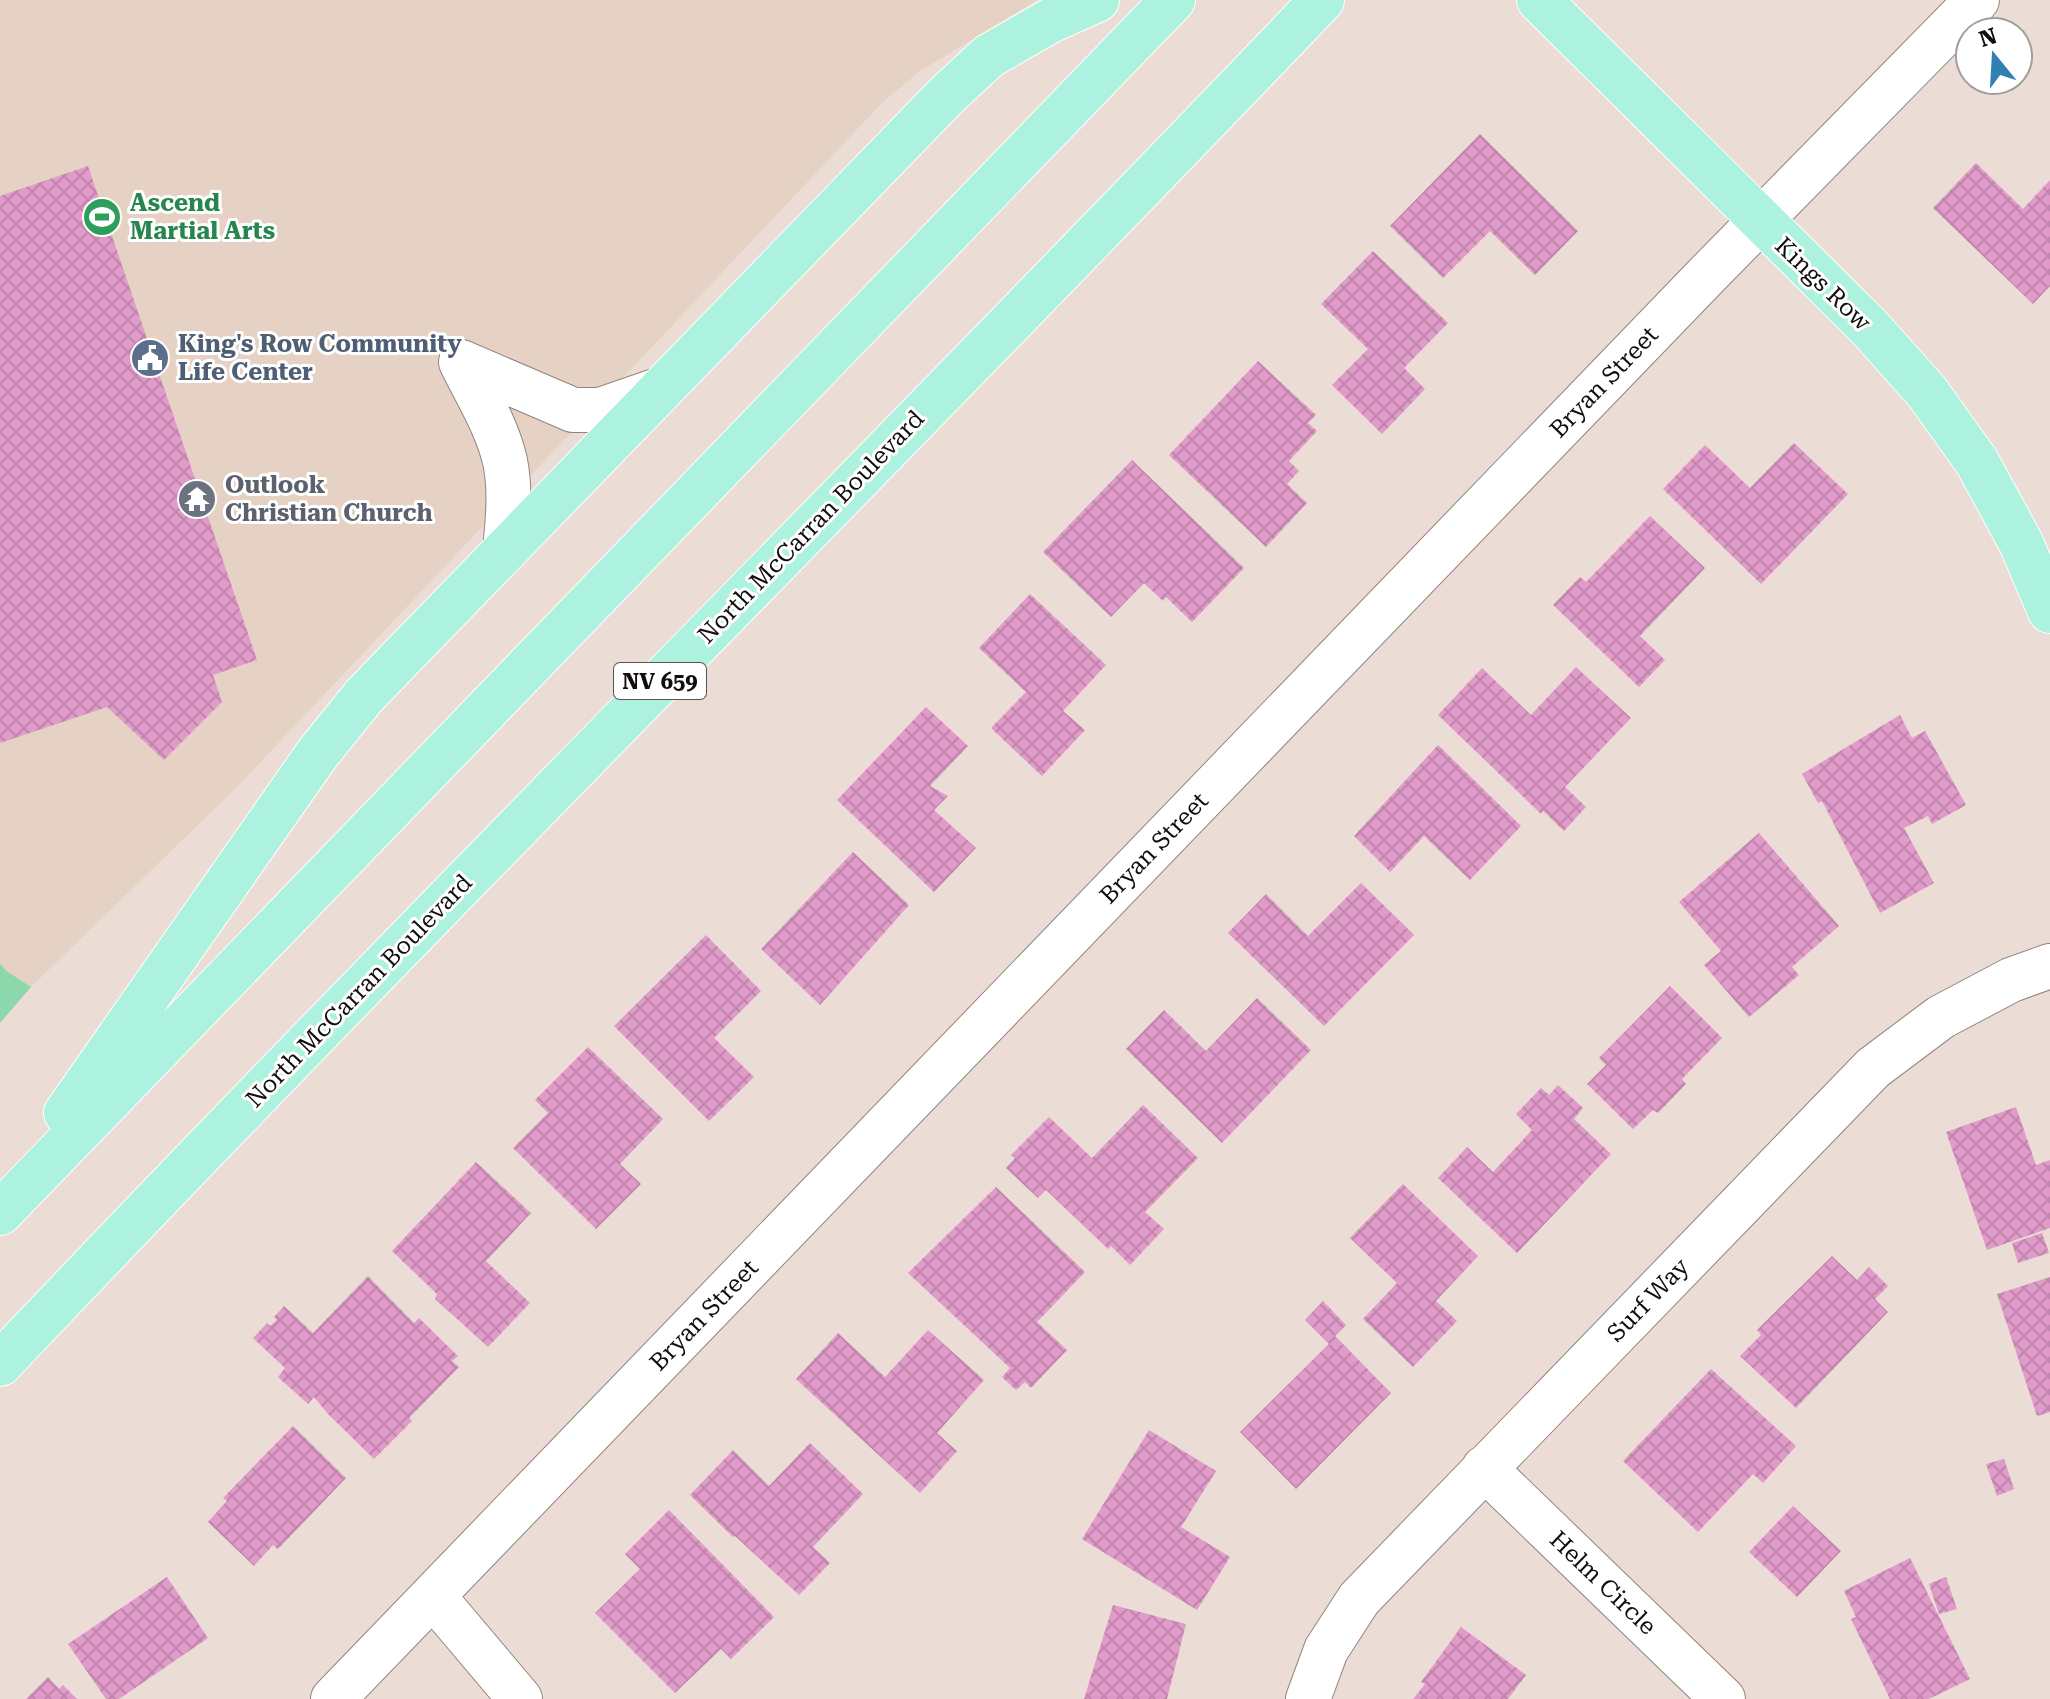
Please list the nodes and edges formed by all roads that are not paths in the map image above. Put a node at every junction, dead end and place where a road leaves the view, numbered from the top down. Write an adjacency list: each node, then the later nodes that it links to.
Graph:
1 (1097, 0): 7 (main road)
2 (1173, 0): 11 (main road)
3 (1322, 0): 12 (main road, North McCarran Boulevard / NV 659)
4 (1539, 0): 6 (main road, Kings Row)
5 (1977, 0): 6 (street, Bryan Street)
6 (1759, 221): 9 (main road, Kings Row); 14 (street, Bryan Street)
7 (661, 389): 8 (main road); 8 (street)
8 (505, 550): 11 (main road)
9 (2050, 611)
10 (2050, 966): 13 (street, Surf Way)
11 (0, 1211)
12 (0, 1364)
13 (1484, 1468): 17 (street, Surf Way); 18 (street, Helm Circle)
14 (433, 1596): 15 (street, Bryan Street); 16 (street)
15 (333, 1699)
16 (520, 1699)
17 (1308, 1699)
18 (1723, 1699)

